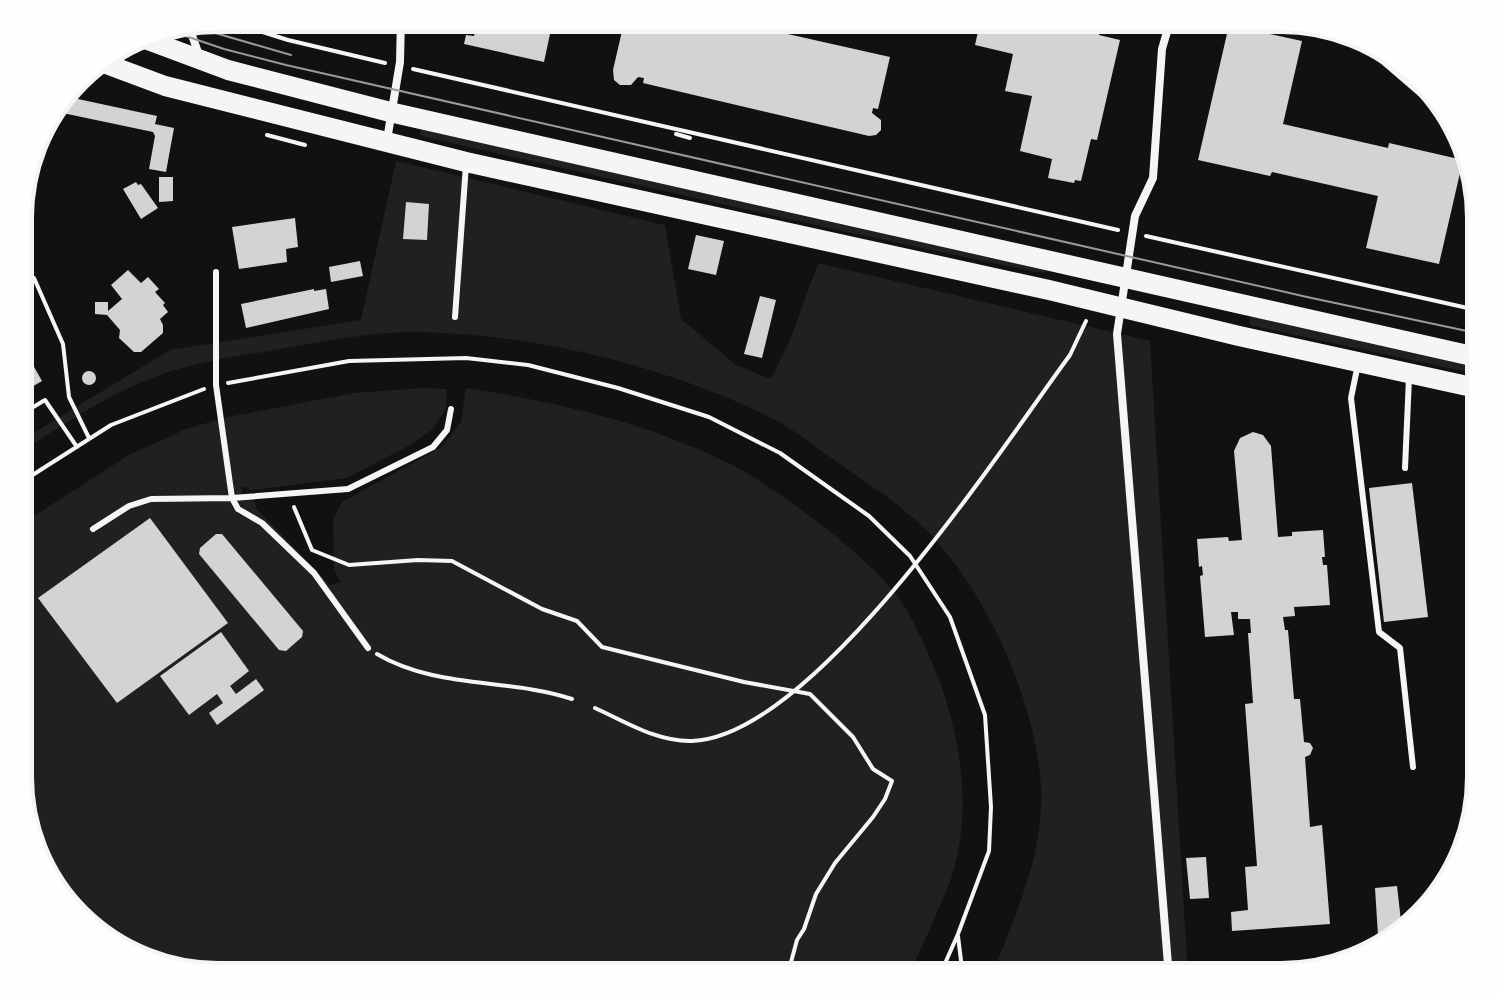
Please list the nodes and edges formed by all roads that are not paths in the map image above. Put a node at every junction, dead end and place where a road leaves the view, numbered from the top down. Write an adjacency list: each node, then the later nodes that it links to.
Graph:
1 (400, 32): 7 (street)
2 (1167, 32): 11 (street)
3 (191, 34): 5 (street)
4 (155, 43): 5 (main road)
5 (200, 60): 7 (main road)
6 (111, 66): 8 (main road)
7 (394, 113): 8 (street); 11 (main road)
8 (387, 142): 9 (main road)
9 (466, 162): 12 (main road); 13 (lane)
10 (216, 272): 20 (lane)
11 (1125, 277): 12 (street); 14 (main road)
12 (1121, 307): 15 (main road); 24 (street)
13 (455, 317)
14 (1467, 355)
15 (1359, 362): 16 (main road); 23 (lane)
16 (1410, 374): 17 (main road); 19 (lane)
17 (1467, 386)
18 (451, 409): 20 (lane)
19 (1405, 468)
20 (232, 498): 21 (lane); 22 (lane)
21 (93, 529)
22 (368, 648)
23 (1413, 767)
24 (1168, 963)

